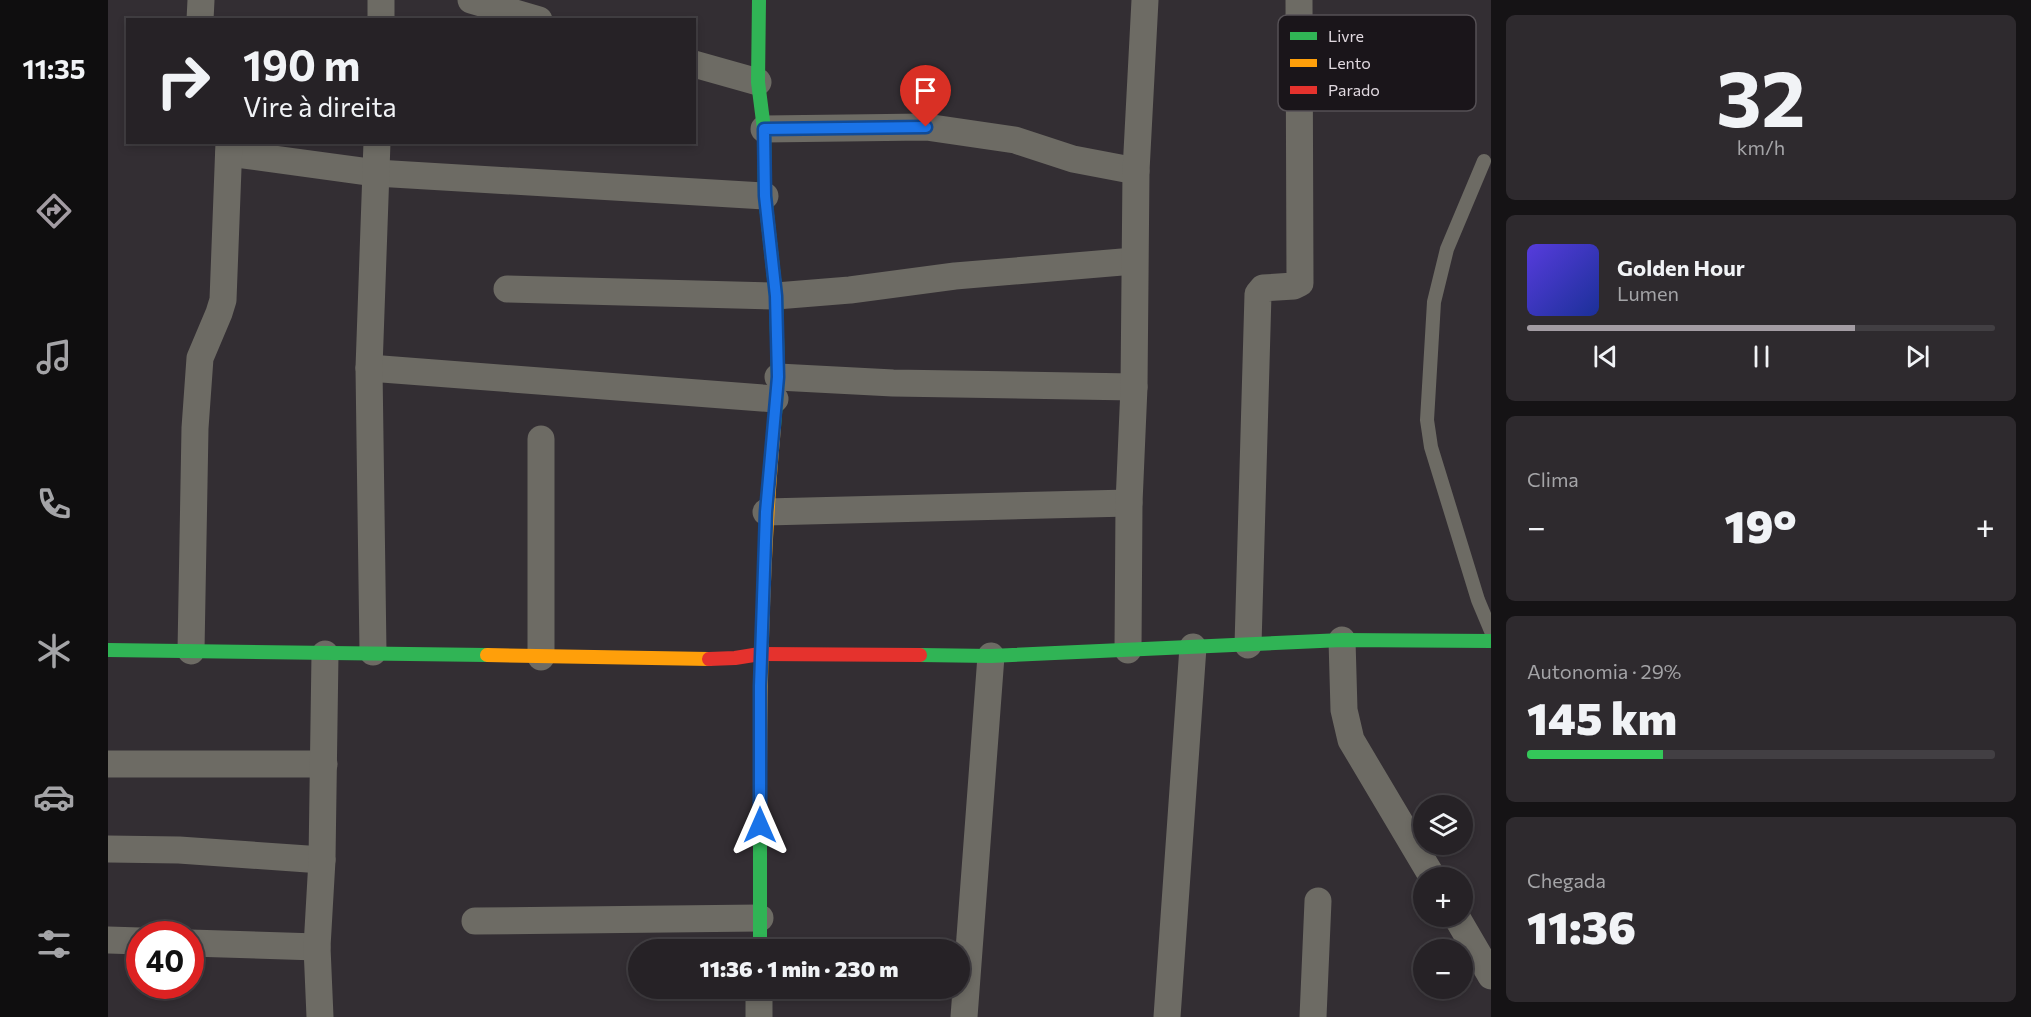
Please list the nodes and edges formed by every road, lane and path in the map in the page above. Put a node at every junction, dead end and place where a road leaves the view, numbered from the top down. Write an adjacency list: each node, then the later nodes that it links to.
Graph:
1 (201, 0): 8 (street)
2 (381, 0): 9 (street)
3 (471, 0): 10 (street)
4 (759, 0): 12 (street)
5 (1144, 0): 18 (street)
6 (1299, 0): 7 (street)
7 (1299, 15)
8 (200, 18)
9 (381, 18)
10 (532, 18)
11 (696, 65): 12 (street)
12 (758, 82): 14 (street)
13 (1299, 111): 33 (street)
14 (764, 129): 18 (street); 20 (street)
15 (377, 144): 19 (street)
16 (229, 148): 19 (street); 37 (street)
17 (1484, 161): 30 (lane)
18 (1136, 171): 21 (street)
19 (376, 173): 20 (street); 24 (street)
20 (765, 196): 23 (street)
21 (1134, 261): 23 (street); 25 (street)
22 (507, 289): 23 (street)
23 (776, 296): 26 (street)
24 (369, 368): 26 (street); 38 (street)
25 (1134, 387): 26 (street); 28 (street)
26 (776, 388): 29 (street)
27 (541, 439): 42 (street)
28 (1129, 503): 29 (street); 36 (street)
29 (766, 512): 40 (street)
30 (1491, 631)
31 (1342, 640): 32 (street); 33 (street); 47 (street)
32 (1491, 641)
33 (1248, 645): 34 (street)
34 (1192, 647): 36 (street); 62 (street)
35 (108, 650): 37 (street)
36 (1128, 650): 41 (street)
37 (191, 651): 39 (street)
38 (373, 652): 39 (street); 42 (street)
39 (325, 654): 44 (street)
40 (760, 654): 41 (street); 42 (street); 49 (street)
41 (992, 656): 61 (street)
42 (541, 657)
43 (108, 764): 44 (street)
44 (324, 764): 46 (street)
45 (108, 849): 46 (street)
46 (322, 860): 56 (street)
47 (1426, 867)
48 (1318, 901): 63 (street)
49 (760, 918): 50 (street); 52 (street)
50 (475, 921)
51 (1462, 927): 57 (street)
52 (760, 939)
53 (108, 940): 54 (street)
54 (126, 941)
55 (204, 943): 56 (street)
56 (317, 947): 59 (street)
57 (1491, 976)
58 (759, 999): 60 (street)
59 (320, 1017)
60 (759, 1017)
61 (964, 1017)
62 (1167, 1017)
63 (1313, 1017)

